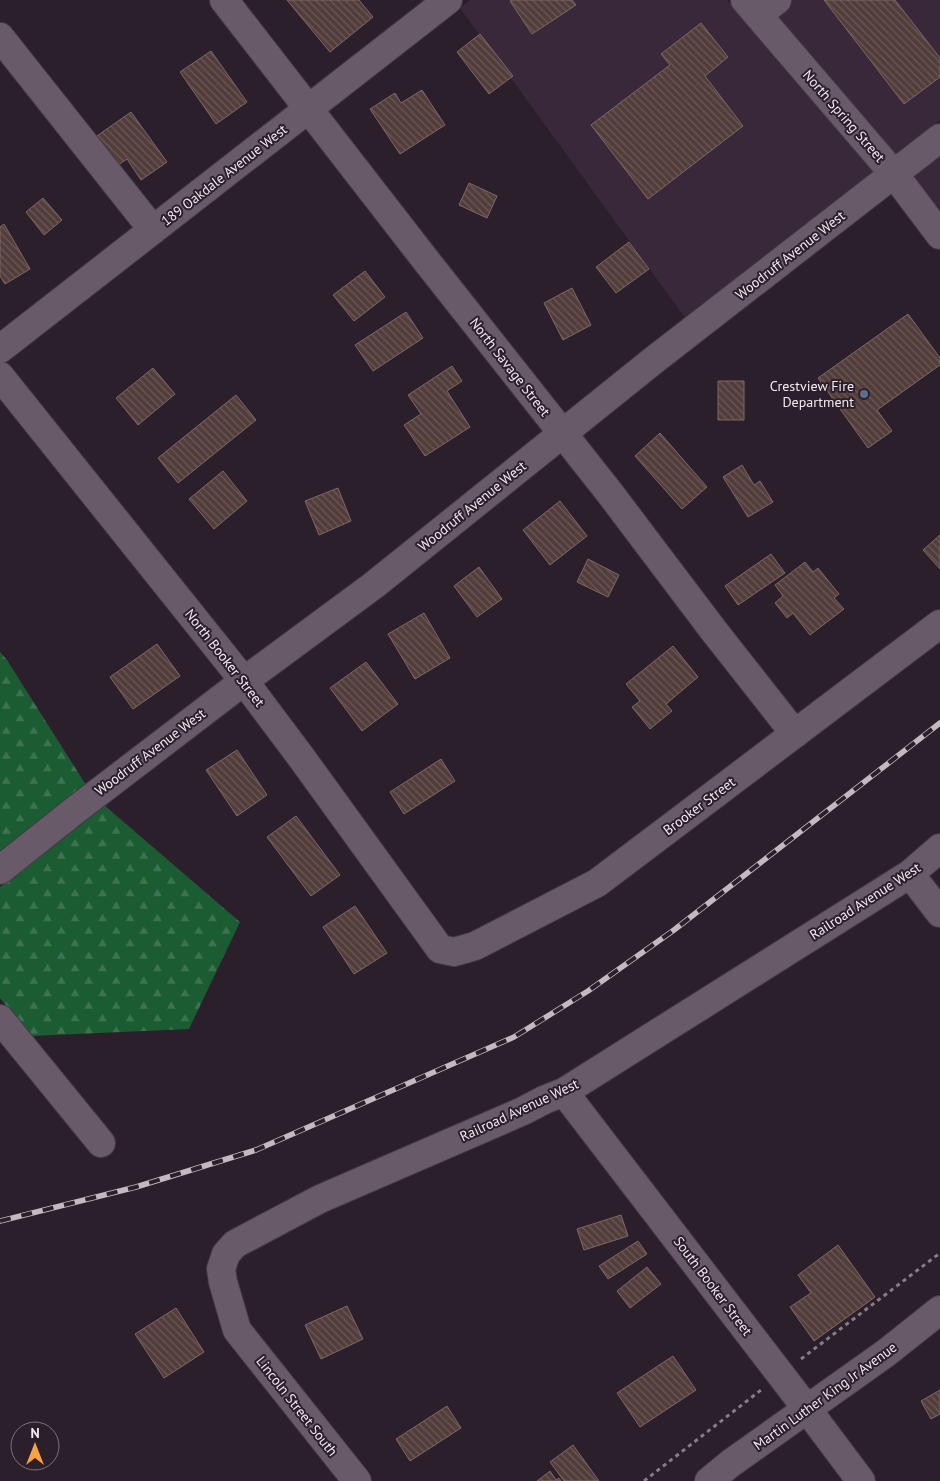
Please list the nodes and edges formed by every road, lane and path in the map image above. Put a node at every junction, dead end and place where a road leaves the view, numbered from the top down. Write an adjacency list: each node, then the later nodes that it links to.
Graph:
1 (224, 0): 5 (street, North Savage Street)
2 (448, 0): 5 (street, 189 Oakdale Avenue West)
3 (760, 5): 7 (street, North Spring Street)
4 (0, 37): 8 (street)
5 (309, 109): 8 (street, 189 Oakdale Avenue West); 12 (street, North Savage Street)
6 (940, 138): 7 (street, Woodruff Avenue West)
7 (894, 174): 9 (street, North Spring Street); 12 (street, Woodruff Avenue West)
8 (153, 230): 10 (street, 189 Oakdale Avenue West)
9 (940, 234)
10 (0, 349)
11 (0, 376): 14 (street, North Booker Street)
12 (563, 434): 14 (street, Woodruff Avenue West); 15 (street, North Savage Street)
13 (940, 624): 15 (street, Brooker Street)
14 (244, 681): 17 (street, Woodruff Avenue West); 20 (street, North Booker Street)
15 (795, 734): 20 (street, Brooker Street)
16 (940, 848): 18 (street, Railroad Avenue West)
17 (0, 870)
18 (910, 874): 19 (street); 22 (street, Railroad Avenue West)
19 (940, 913)
20 (440, 949)
21 (0, 1019): 23 (street)
22 (564, 1092): 25 (street, Railroad Avenue West); 26 (street, South Booker Street)
23 (101, 1143)
24 (940, 1310): 26 (street, Martin Luther King Jr Avenue)
25 (237, 1330): 27 (street, Lincoln Street South)
26 (807, 1409): 28 (street, Martin Luther King Jr Avenue); 29 (street, South Booker Street)
27 (357, 1481)
28 (709, 1481)
29 (861, 1481)

